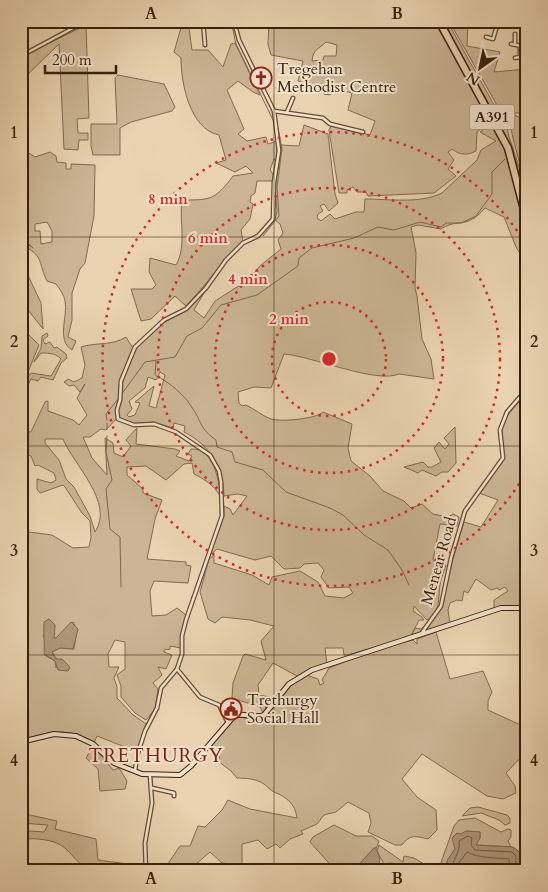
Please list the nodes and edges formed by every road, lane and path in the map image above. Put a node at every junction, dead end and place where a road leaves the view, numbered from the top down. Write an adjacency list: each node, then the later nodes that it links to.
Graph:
1 (86, 21): 11 (street)
2 (203, 21): 8 (street)
3 (234, 21): 14 (street)
4 (439, 21): 17 (highway, A391)
5 (494, 21): 7 (street)
6 (515, 34): 9 (street)
7 (486, 38)
8 (205, 45)
9 (520, 46): 10 (street); 12 (street)
10 (527, 47)
11 (21, 56)
12 (515, 58)
13 (293, 98): 15 (street)
14 (274, 111): 15 (street); 21 (street)
15 (287, 112): 16 (street)
16 (363, 132)
17 (527, 221)
18 (527, 390): 20 (street, Menear Road)
19 (527, 608): 20 (street)
20 (420, 635): 23 (street)
21 (177, 669): 22 (street); 26 (street)
22 (224, 711): 23 (street); 24 (street)
23 (234, 716): 24 (street)
24 (227, 722): 27 (street)
25 (21, 742): 26 (street)
26 (135, 771): 27 (street)
27 (150, 776): 28 (street)
28 (152, 788): 29 (street); 30 (street)
29 (174, 796)
30 (146, 871)

